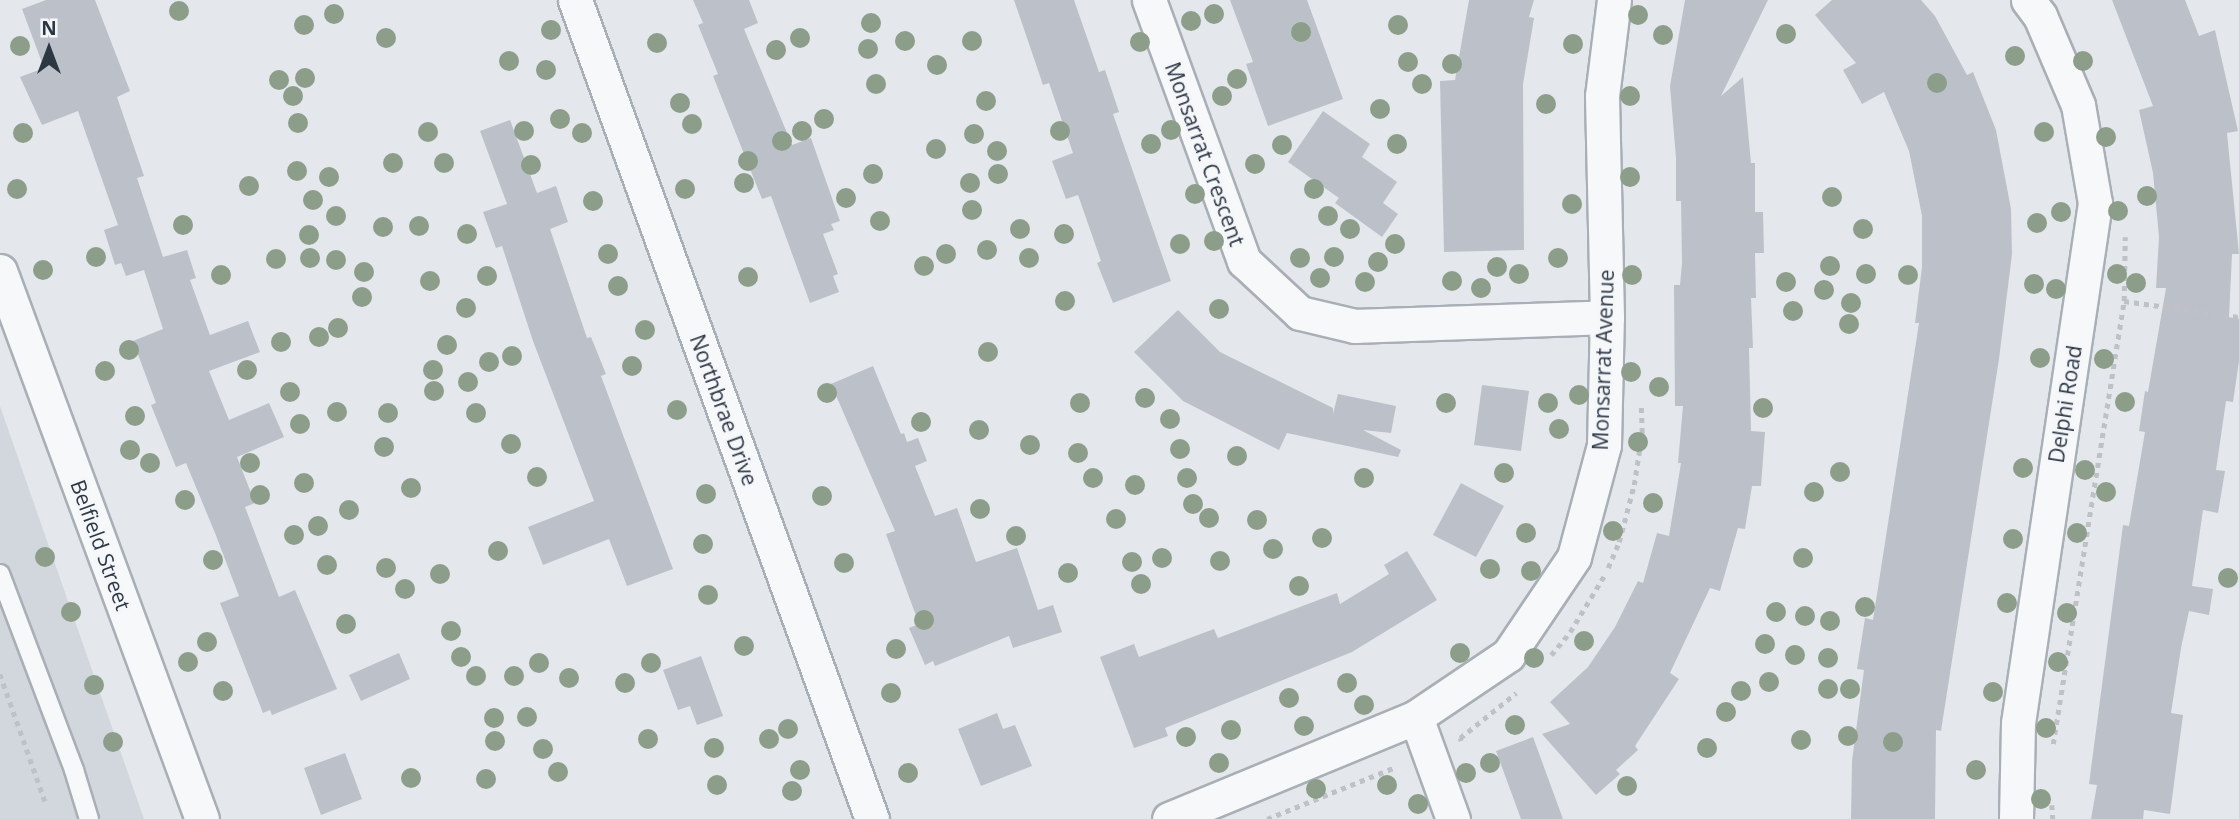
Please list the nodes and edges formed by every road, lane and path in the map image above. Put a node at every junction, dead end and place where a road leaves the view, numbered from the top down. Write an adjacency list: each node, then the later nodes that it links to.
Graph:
1 (575, 0): 16 (street, Northbrae Drive)
2 (1149, 0): 7 (street, Monsarrat Crescent)
3 (1615, 0): 7 (street, Monsarrat Avenue)
4 (2028, 0): 20 (street, Delphi Road)
5 (0, 271): 15 (street, Belfield Street)
6 (2124, 300): 8 (path)
7 (1607, 317): 11 (street, Monsarrat Avenue)
8 (2239, 317)
9 (0, 573): 14 (lane)
10 (0, 674): 13 (path)
11 (1416, 717): 17 (street, Monsarrat Avenue); 19 (street)
12 (1396, 767): 18 (path)
13 (45, 800)
14 (89, 819)
15 (202, 819)
16 (872, 819)
17 (1169, 819)
18 (1266, 819)
19 (1453, 819)
20 (2016, 819)

